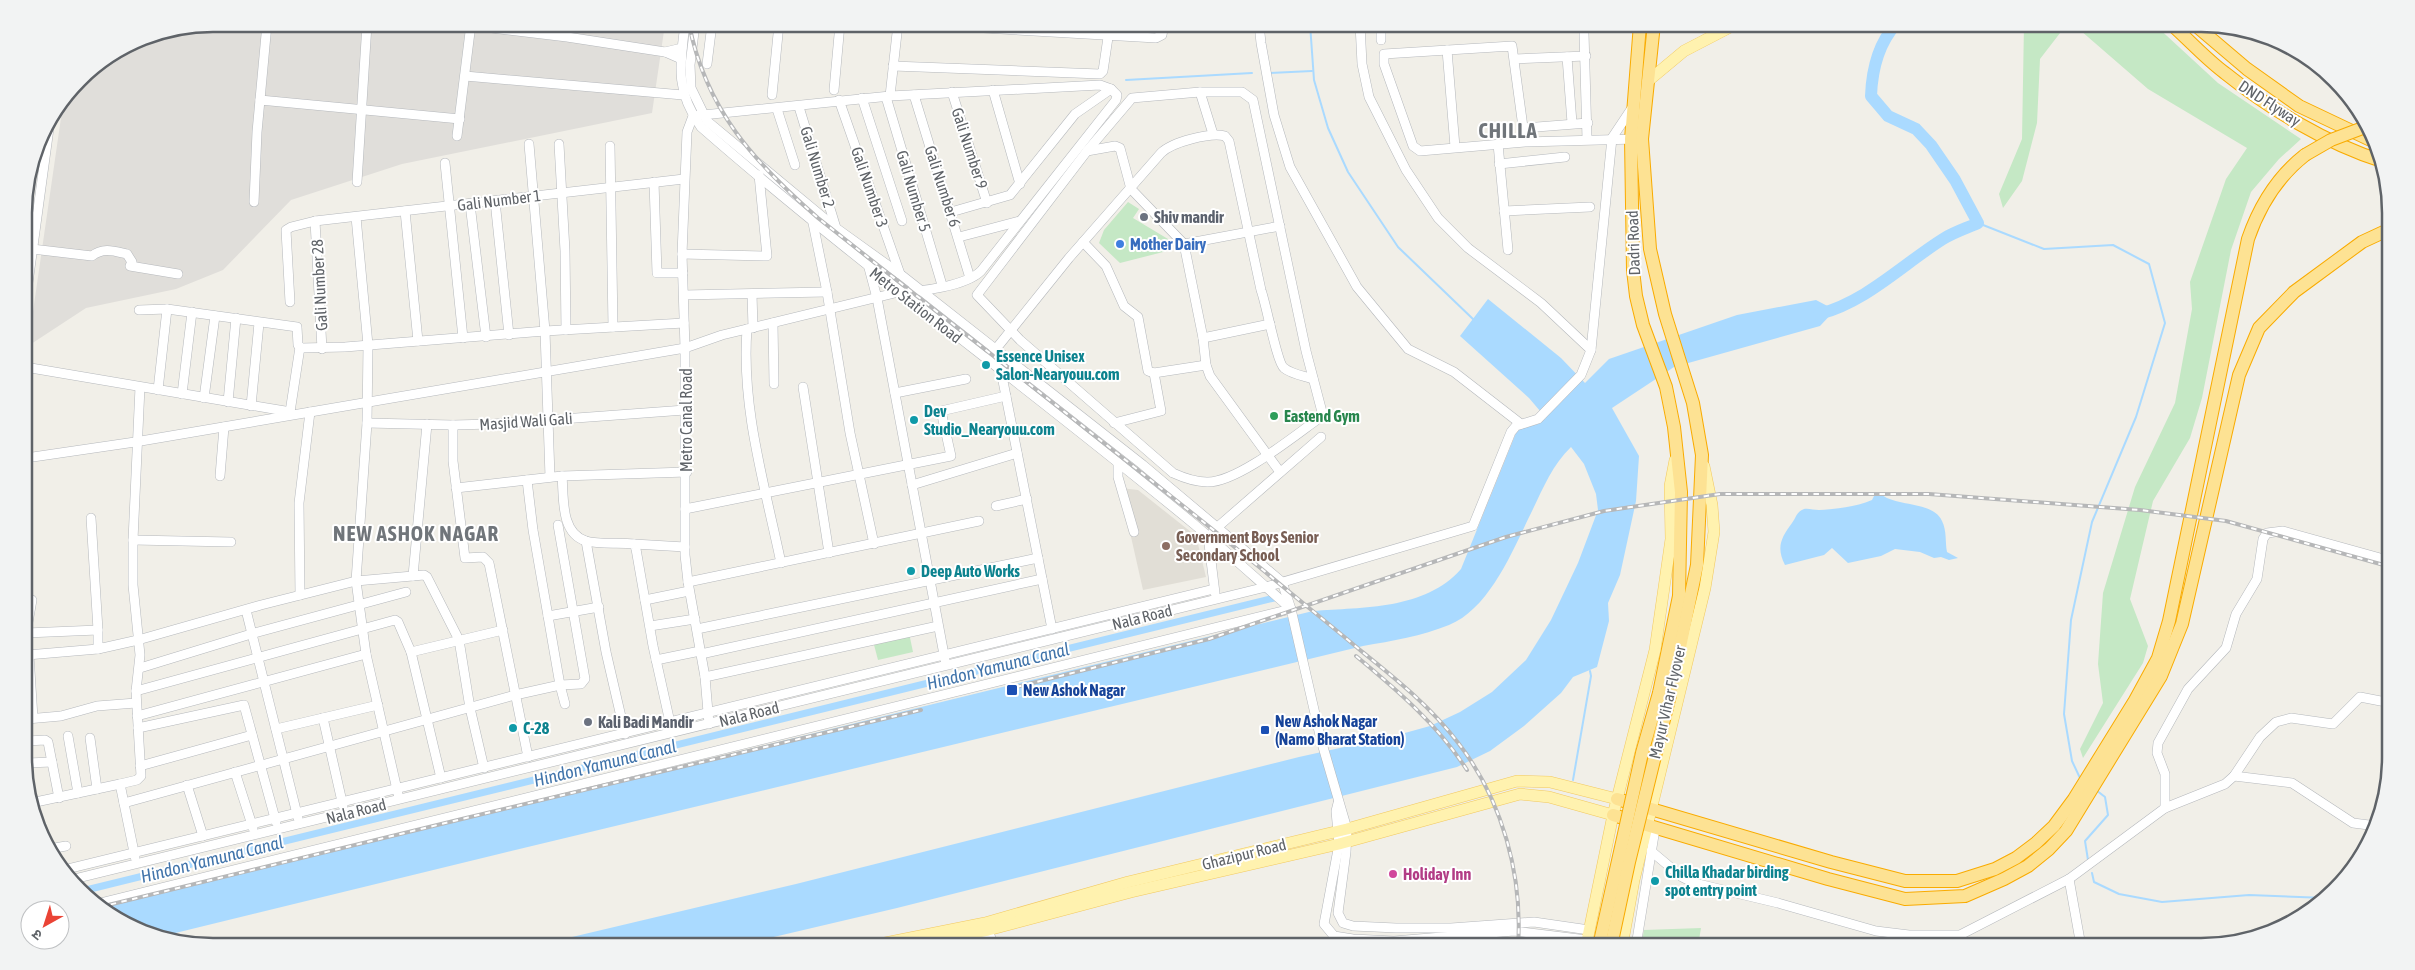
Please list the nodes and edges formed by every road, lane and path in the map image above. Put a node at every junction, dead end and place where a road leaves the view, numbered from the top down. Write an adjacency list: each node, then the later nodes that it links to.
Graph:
1 (266, 32): 46 (street)
2 (366, 32): 50 (street)
3 (470, 32): 34 (street)
4 (530, 32): 27 (street)
5 (684, 32): 25 (street, Metro Station Road)
6 (694, 32): 52 (street, Metro Station Road)
7 (711, 32): 32 (street)
8 (778, 32): 42 (street)
9 (839, 32): 37 (street)
10 (897, 32): 33 (street)
11 (1068, 32): 23 (street)
12 (1109, 32): 23 (street)
13 (1163, 32): 23 (street)
14 (1260, 32): 177 (street)
15 (1360, 32): 150 (street)
16 (1381, 32): 24 (street)
17 (1640, 32): 51 (highway, Dadri Road)
18 (1653, 32): 35 (highway, Dadri Road)
19 (1721, 32): 35 (main road)
20 (2180, 32): 73 (highway, DND Flyway)
21 (2204, 32): 61 (highway, DND Flyway)
22 (1584, 33): 28 (street)
23 (1108, 35): 33 (street)
24 (1381, 40)
25 (682, 48): 27 (street); 30 (street, Metro Station Road)
26 (1447, 50): 31 (street); 70 (street); 70 (street)
27 (665, 52): 30 (street)
28 (1586, 56): 29 (street); 54 (street)
29 (1567, 57): 31 (street); 55 (street)
30 (681, 59): 41 (street, Metro Station Road)
31 (1515, 59): 56 (street)
32 (707, 64)
33 (893, 66): 44 (street)
34 (465, 76): 41 (street); 53 (street)
35 (1648, 81): 51 (highway, Dadri Road)
36 (1111, 89): 38 (street); 83 (street); 100 (street)
37 (834, 90)
38 (993, 90): 39 (street); 83 (street)
39 (952, 92): 43 (street); 90 (street, Gali Number 9)
40 (1200, 92): 58 (street); 71 (street); 102 (street)
41 (683, 95): 52 (street, Metro Station Road)
42 (772, 95)
43 (914, 95): 44 (street); 96 (street, Gali Number 6)
44 (888, 96): 45 (street); 117 (street, Gali Number 5)
45 (862, 98): 47 (street); 99 (street)
46 (260, 100): 50 (street); 89 (street)
47 (839, 100): 48 (street); 115 (street, Gali Number 3)
48 (799, 107): 49 (street); 103 (street, Gali Number 2)
49 (777, 109): 52 (street); 76 (street)
50 (361, 110): 53 (street); 81 (street)
51 (1637, 111): 60 (street); 63 (highway, Dadri Road)
52 (698, 116): 79 (street, Metro Station Road); 80 (street, Metro Canal Road); 103 (street, Metro Station Road)
53 (460, 119): 59 (street)
54 (1588, 123): 55 (street); 62 (street)
55 (1572, 124): 56 (street)
56 (1523, 128): 65 (street)
57 (2361, 129): 308 (highway, bridge)
58 (1213, 134): 85 (street); 104 (street)
59 (458, 136)
60 (1612, 138): 62 (street); 63 (street); 150 (street)
61 (2366, 138)
62 (1588, 139): 65 (street)
63 (1637, 139): 183 (highway, Dadri Road); 185 (highway, Dadri Road)
64 (47, 141): 78 (street)
65 (1525, 142): 68 (street)
66 (529, 144): 87 (street)
67 (559, 144): 86 (street)
68 (1498, 144): 70 (street); 75 (street)
69 (610, 146): 84 (street)
70 (1455, 147)
71 (1087, 151): 85 (street); 139 (street)
72 (1565, 157): 75 (street)
73 (2374, 157)
74 (445, 163): 92 (street)
75 (1499, 164): 95 (street)
76 (796, 165)
77 (39, 166): 78 (street)
78 (44, 166): 109 (street)
79 (759, 175): 101 (street, Metro Station Road); 111 (street)
80 (684, 179): 82 (street, Gali Number 1); 111 (street, Metro Canal Road)
81 (357, 182)
82 (654, 182): 84 (street, Gali Number 1); 113 (street)
83 (1020, 184): 90 (street)
84 (611, 187): 86 (street, Gali Number 1); 135 (street)
85 (1131, 189): 107 (street); 108 (street)
86 (562, 193): 87 (street, Gali Number 1); 137 (street)
87 (533, 196): 88 (street, Gali Number 1); 138 (street)
88 (495, 201): 91 (street, Gali Number 1); 140 (street)
89 (254, 202)
90 (987, 203): 96 (street)
91 (470, 204): 92 (street, Gali Number 1); 141 (street)
92 (448, 206): 94 (street, Gali Number 1); 142 (street)
93 (1590, 207): 95 (street)
94 (405, 211): 97 (street, Gali Number 1); 144 (street)
95 (1504, 211): 110 (street)
96 (951, 212): 106 (street, Gali Number 6)
97 (356, 217): 98 (street, Gali Number 1); 145 (street)
98 (315, 221): 124 (street, Gali Number 1); 147 (street, Gali Number 28)
99 (902, 221)
100 (1020, 221): 106 (street); 116 (street)
101 (813, 223): 112 (street, Metro Station Road); 118 (street)
102 (1280, 226): 104 (street); 158 (street)
103 (836, 228): 115 (street, Metro Station Road)
104 (1248, 232): 108 (street); 134 (street)
105 (2382, 233): 308 (highway)
106 (959, 237): 116 (street, Gali Number 6)
107 (1083, 242): 139 (street); 156 (street)
108 (1184, 244): 143 (street)
109 (32, 249): 114 (street)
110 (1508, 250)
111 (682, 254): 113 (street, Metro Canal Road)
112 (869, 268): 119 (street, Metro Station Road); 123 (street)
113 (683, 273): 122 (street, Metro Canal Road)
114 (178, 274)
115 (900, 274): 120 (street, Metro Station Road)
116 (970, 278): 117 (street)
117 (942, 286): 120 (street)
118 (827, 292): 121 (street); 126 (street)
119 (899, 292): 120 (street); 123 (street); 151 (street, Metro Station Road)
120 (920, 292): 149 (street, Metro Station Road)
121 (752, 294): 122 (street); 136 (street)
122 (684, 295): 131 (street, Metro Canal Road)
123 (878, 298): 126 (street); 163 (street)
124 (290, 302)
125 (167, 309): 127 (street); 128 (street); 162 (street)
126 (830, 309): 133 (street); 191 (street)
127 (138, 310)
128 (192, 312): 129 (street); 164 (street)
129 (215, 316): 130 (street); 166 (street)
130 (236, 318): 132 (street); 167 (street)
131 (684, 322): 135 (street); 148 (street, Metro Canal Road)
132 (259, 323): 146 (street); 169 (street)
133 (773, 323): 136 (street); 159 (street)
134 (1270, 324): 143 (street); 158 (street)
135 (614, 327): 137 (street)
136 (750, 328): 148 (street); 199 (street)
137 (566, 330): 138 (street)
138 (545, 331): 140 (street); 155 (street)
139 (1012, 331): 149 (street); 175 (street)
140 (509, 335): 141 (street)
141 (486, 336): 142 (street)
142 (463, 338): 144 (street)
143 (1203, 338): 152 (street)
144 (418, 341): 145 (street)
145 (368, 345): 147 (street); 168 (street)
146 (300, 348): 147 (street); 171 (street)
147 (322, 348)
148 (685, 348): 155 (street); 170 (street, Metro Canal Road)
149 (995, 349): 151 (street); 206 (street, Metro Station Road)
150 (1591, 350): 177 (street)
151 (987, 360): 154 (street, Metro Station Road)
152 (1206, 365): 156 (street); 184 (street)
153 (32, 368): 160 (street)
154 (1001, 371): 165 (street); 188 (street, Metro Station Road)
155 (547, 372): 168 (street); 173 (street)
156 (1154, 373): 175 (street)
157 (966, 379): 163 (street)
158 (1313, 379): 184 (street)
159 (774, 384)
160 (140, 387): 162 (street); 181 (street)
161 (803, 387): 196 (street)
162 (158, 390): 164 (street)
163 (895, 392): 187 (street)
164 (182, 394): 166 (street)
165 (1006, 396): 182 (street); 187 (street)
166 (204, 398): 167 (street)
167 (228, 402): 169 (street)
168 (367, 402): 172 (street); 174 (street)
169 (251, 406): 171 (street)
170 (685, 410): 173 (street, Masjid Wali Gali); 189 (street, Metro Canal Road)
171 (294, 412): 172 (street); 178 (street)
172 (310, 412): 231 (street)
173 (547, 419): 179 (street, Masjid Wali Gali); 194 (street)
174 (367, 423): 176 (street, Masjid Wali Gali); 225 (street)
175 (1114, 423): 184 (street)
176 (427, 424): 179 (street, Masjid Wali Gali); 222 (street)
177 (1521, 424): 226 (street)
178 (224, 426): 181 (street); 192 (street)
179 (452, 426): 198 (street)
180 (1321, 436): 190 (street)
181 (136, 442): 186 (street); 211 (street)
182 (1017, 452): 197 (street); 200 (street)
183 (1702, 454): 297 (main road); 362 (highway, Mayur Vihar Flyover, bridge)
184 (1266, 455): 190 (street)
185 (1676, 456): 294 (main road); 361 (highway, Mayur Vihar Flyover, bridge)
186 (32, 457)
187 (908, 463): 191 (street); 197 (street)
188 (1118, 463): 207 (street); 209 (street, Metro Station Road)
189 (686, 472): 193 (street); 202 (street, Metro Canal Road)
190 (1280, 472): 206 (street)
191 (859, 474): 196 (street); 215 (street)
192 (220, 476)
193 (562, 476): 194 (street); 212 (street)
194 (550, 477): 195 (street)
195 (526, 480): 198 (street); 239 (street)
196 (818, 482): 199 (street); 218 (street)
197 (912, 485): 208 (street)
198 (456, 488): 247 (street)
199 (766, 493): 202 (street); 221 (street)
200 (1027, 499): 201 (street); 219 (street)
201 (996, 506)
202 (685, 510): 216 (street, Metro Canal Road)
203 (91, 518): 245 (street)
204 (979, 521): 208 (street)
205 (558, 526): 237 (street)
206 (1217, 527): 209 (street); 210 (street, Metro Station Road)
207 (1134, 532)
208 (920, 533): 215 (street); 224 (street)
209 (1208, 536): 217 (street, Metro Station Road); 230 (street)
210 (1229, 536): 217 (street); 226 (street, Metro Station Road)
211 (133, 540): 213 (street); 251 (street)
212 (586, 541): 214 (street); 235 (street)
213 (231, 542)
214 (634, 544): 216 (street); 232 (street)
215 (874, 544): 218 (street)
216 (685, 547): 227 (street, Metro Canal Road)
217 (1220, 547): 228 (street, Metro Station Road)
218 (829, 553): 221 (street)
219 (1038, 558): 223 (street); 224 (street)
220 (2382, 558): 325 (street)
221 (781, 563): 227 (street)
222 (413, 576): 225 (street); 252 (street)
223 (1042, 579): 233 (street); 244 (street)
224 (930, 580): 233 (street); 243 (street)
225 (356, 581): 231 (street); 234 (street)
226 (1282, 582): 228 (street); 238 (street)
227 (688, 586): 232 (street); 240 (street, Metro Canal Road)
228 (1266, 587): 230 (street); 238 (street, Metro Station Road)
229 (406, 592): 234 (street)
230 (1215, 593): 244 (street, Nala Road); 253 (street, Nala Road)
231 (300, 595): 236 (street)
232 (645, 600): 241 (street)
233 (934, 602): 242 (street); 256 (street)
234 (358, 605): 246 (street); 250 (street)
235 (599, 607): 237 (street); 290 (street)
236 (246, 610): 250 (street); 251 (street)
237 (574, 612): 239 (street); 267 (street)
238 (1292, 612): 335 (street); 348 (street)
239 (548, 616): 267 (street)
240 (695, 619): 241 (street); 243 (street, Metro Canal Road)
241 (650, 626): 261 (street)
242 (938, 626): 259 (street); 264 (street)
243 (697, 629): 256 (street, Metro Canal Road)
244 (1052, 629): 248 (street, Nala Road)
245 (98, 630): 249 (street); 254 (street)
246 (362, 630): 255 (street); 257 (street); 260 (street)
247 (502, 630): 252 (street); 270 (street)
248 (1041, 632): 253 (street); 259 (street, Nala Road)
249 (32, 633)
250 (251, 634): 260 (street); 263 (street)
251 (138, 640): 254 (street); 263 (street)
252 (459, 640): 255 (street); 277 (street)
253 (1044, 641): 262 (street, Nala Road)
254 (98, 648): 258 (street)
255 (411, 652): 282 (street)
256 (701, 652): 261 (street); 264 (street, Metro Canal Road)
257 (366, 654): 265 (street); 275 (street)
258 (32, 655)
259 (944, 655): 262 (street); 266 (street, Nala Road)
260 (257, 658): 265 (street); 268 (street)
261 (656, 660): 283 (street)
262 (946, 665): 269 (street, Nala Road)
263 (140, 668): 268 (street)
264 (705, 676): 278 (street, Metro Canal Road)
265 (263, 682): 279 (street); 286 (street)
266 (835, 682): 269 (street); 271 (street, Nala Road)
267 (560, 685): 270 (street); 274 (street)
268 (136, 691): 273 (street)
269 (838, 692): 276 (street, Nala Road)
270 (515, 695): 277 (street); 300 (street)
271 (781, 696): 276 (street); 278 (street, Nala Road)
272 (2382, 701): 310 (street)
273 (136, 703): 279 (street); 281 (street)
274 (565, 704)
275 (378, 705): 280 (street); 287 (street)
276 (784, 705): 284 (street, Nala Road)
277 (470, 708): 282 (street); 307 (street)
278 (706, 714): 283 (street, Nala Road); 284 (street, Metro Canal Road)
279 (137, 716): 285 (street)
280 (323, 718): 286 (street); 298 (street)
281 (32, 719)
282 (428, 719): 287 (street); 311 (street)
283 (670, 722): 288 (street, Nala Road); 289 (street)
284 (709, 724): 289 (street, Nala Road)
285 (138, 728): 291 (street); 305 (street)
286 (276, 729): 302 (street)
287 (384, 731): 298 (street); 315 (street)
288 (637, 731): 290 (street, Nala Road); 296 (street)
289 (672, 732): 296 (street, Nala Road)
290 (625, 734): 299 (street, Nala Road)
291 (252, 735): 305 (street); 306 (street)
292 (68, 736): 316 (street)
293 (90, 738): 314 (street)
294 (1632, 738): 297 (main road); 318 (main road)
295 (32, 741): 304 (street)
296 (640, 741): 301 (street, Nala Road)
297 (1666, 744): 324 (main road)
298 (330, 747): 302 (street); 322 (street)
299 (565, 748): 300 (street, Nala Road); 301 (street)
300 (528, 757): 307 (street, Nala Road)
301 (568, 758): 319 (street, Nala Road)
302 (282, 760): 306 (street); 326 (street)
303 (32, 762): 304 (street)
304 (52, 762): 317 (street)
305 (140, 766): 312 (street)
306 (260, 766): 309 (street); 329 (street)
307 (484, 768): 311 (street, Nala Road)
308 (2100, 768): 323 (highway)
309 (235, 772): 313 (street); 330 (street)
310 (2234, 776): 325 (street); 332 (street)
311 (441, 778): 315 (street, Nala Road)
312 (120, 784): 314 (street); 321 (street)
313 (187, 785): 321 (street); 336 (street)
314 (97, 788): 316 (street)
315 (396, 789): 319 (street); 322 (street, Nala Road)
316 (78, 793): 317 (street)
317 (59, 798): 320 (street)
318 (1618, 799): 324 (highway); 328 (main road); 335 (main road, Ghazipur Road)
319 (399, 800): 327 (street, Nala Road)
320 (39, 802)
321 (124, 802): 341 (street)
322 (342, 802): 326 (street, Nala Road); 327 (street)
323 (2079, 802): 324 (highway); 333 (highway)
324 (1652, 808): 333 (main road)
325 (2165, 808): 347 (street)
326 (297, 813): 329 (street, Nala Road); 331 (street)
327 (345, 814): 331 (street, Nala Road)
328 (1613, 815): 333 (highway); 335 (main road, Ghazipur Road); 360 (main road)
329 (276, 818): 330 (street, Nala Road); 334 (street)
330 (253, 824): 336 (street, Nala Road); 337 (street)
331 (300, 825): 334 (street, Nala Road)
332 (2369, 825)
333 (1651, 828): 340 (street); 363 (main road)
334 (276, 830): 337 (street, Nala Road)
335 (1343, 832): 349 (street); 350 (main road, Ghazipur Road); 351 (street)
336 (203, 836): 341 (street, Nala Road)
337 (254, 836): 343 (street, Nala Road)
338 (66, 846): 339 (street)
339 (58, 848)
340 (1651, 851): 347 (street); 364 (street)
341 (134, 853): 342 (street, Nala Road); 343 (street)
342 (102, 861): 344 (street, Nala Road); 345 (street)
343 (136, 864): 345 (street, Nala Road)
344 (71, 868)
345 (104, 872): 346 (street, Nala Road)
346 (79, 878)
347 (2069, 880): 365 (street)
348 (105, 902)
349 (1339, 918): 351 (street); 359 (street)
350 (982, 927): 352 (main road, Ghazipur Road); 353 (main road, Ghazipur Road); 354 (street); 355 (street)
351 (1328, 930): 356 (street)
352 (917, 938)
353 (940, 938)
354 (984, 938)
355 (989, 938)
356 (1352, 938)
357 (1430, 938): 358 (street)
358 (1578, 938)
359 (1584, 938)
360 (1587, 938)
361 (1601, 938)
362 (1613, 938)
363 (1623, 938)
364 (1637, 938)
365 (2080, 938)

